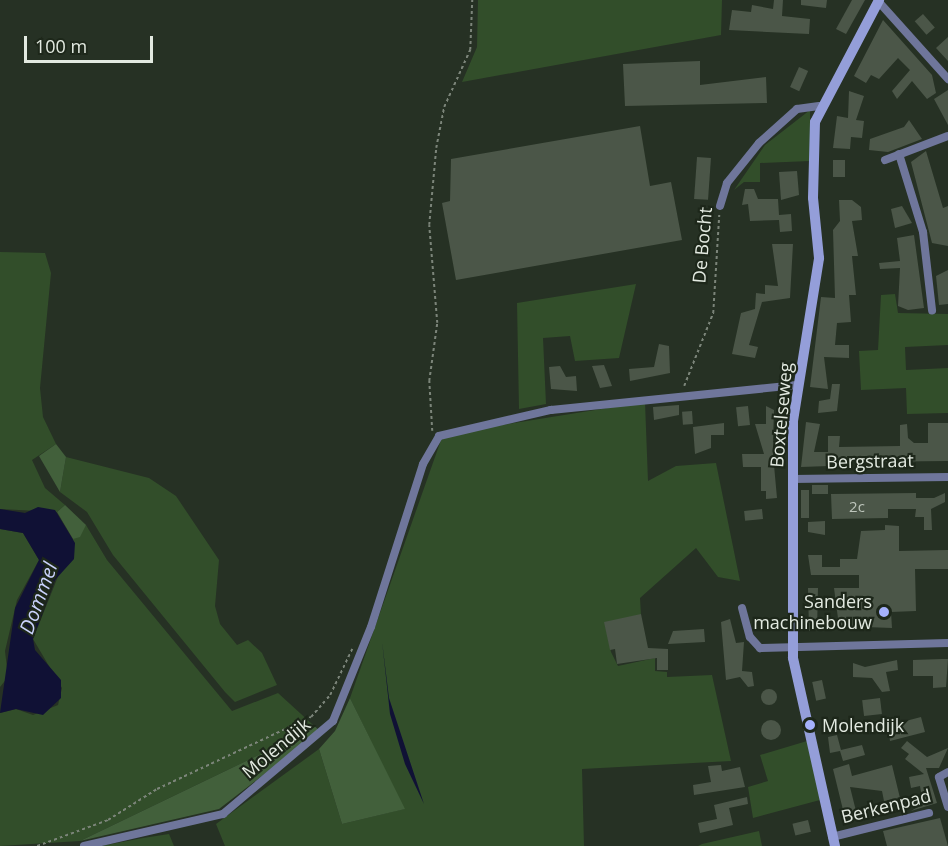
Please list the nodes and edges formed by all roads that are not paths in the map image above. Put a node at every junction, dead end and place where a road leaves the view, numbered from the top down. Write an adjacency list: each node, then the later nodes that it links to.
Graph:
1 (879, 1): 2 (street); 3 (street, Boxtelseweg)
2 (948, 79)
3 (819, 106): 7 (street, De Bocht); 9 (street, Boxtelseweg)
4 (948, 136): 5 (street)
5 (899, 154): 6 (street); 8 (street)
6 (885, 160)
7 (720, 206)
8 (932, 310)
9 (797, 385): 11 (street, Boxtelseweg); 19 (street, Molendijk)
10 (948, 477): 11 (street, Bergstraat)
11 (792, 479): 14 (street, Boxtelseweg)
12 (742, 608): 14 (street)
13 (948, 643): 14 (street)
14 (793, 646): 18 (street, Boxtelseweg)
15 (948, 772): 16 (street)
16 (948, 807)
17 (929, 813): 18 (street, Berkenpad)
18 (834, 841)
19 (84, 846)

